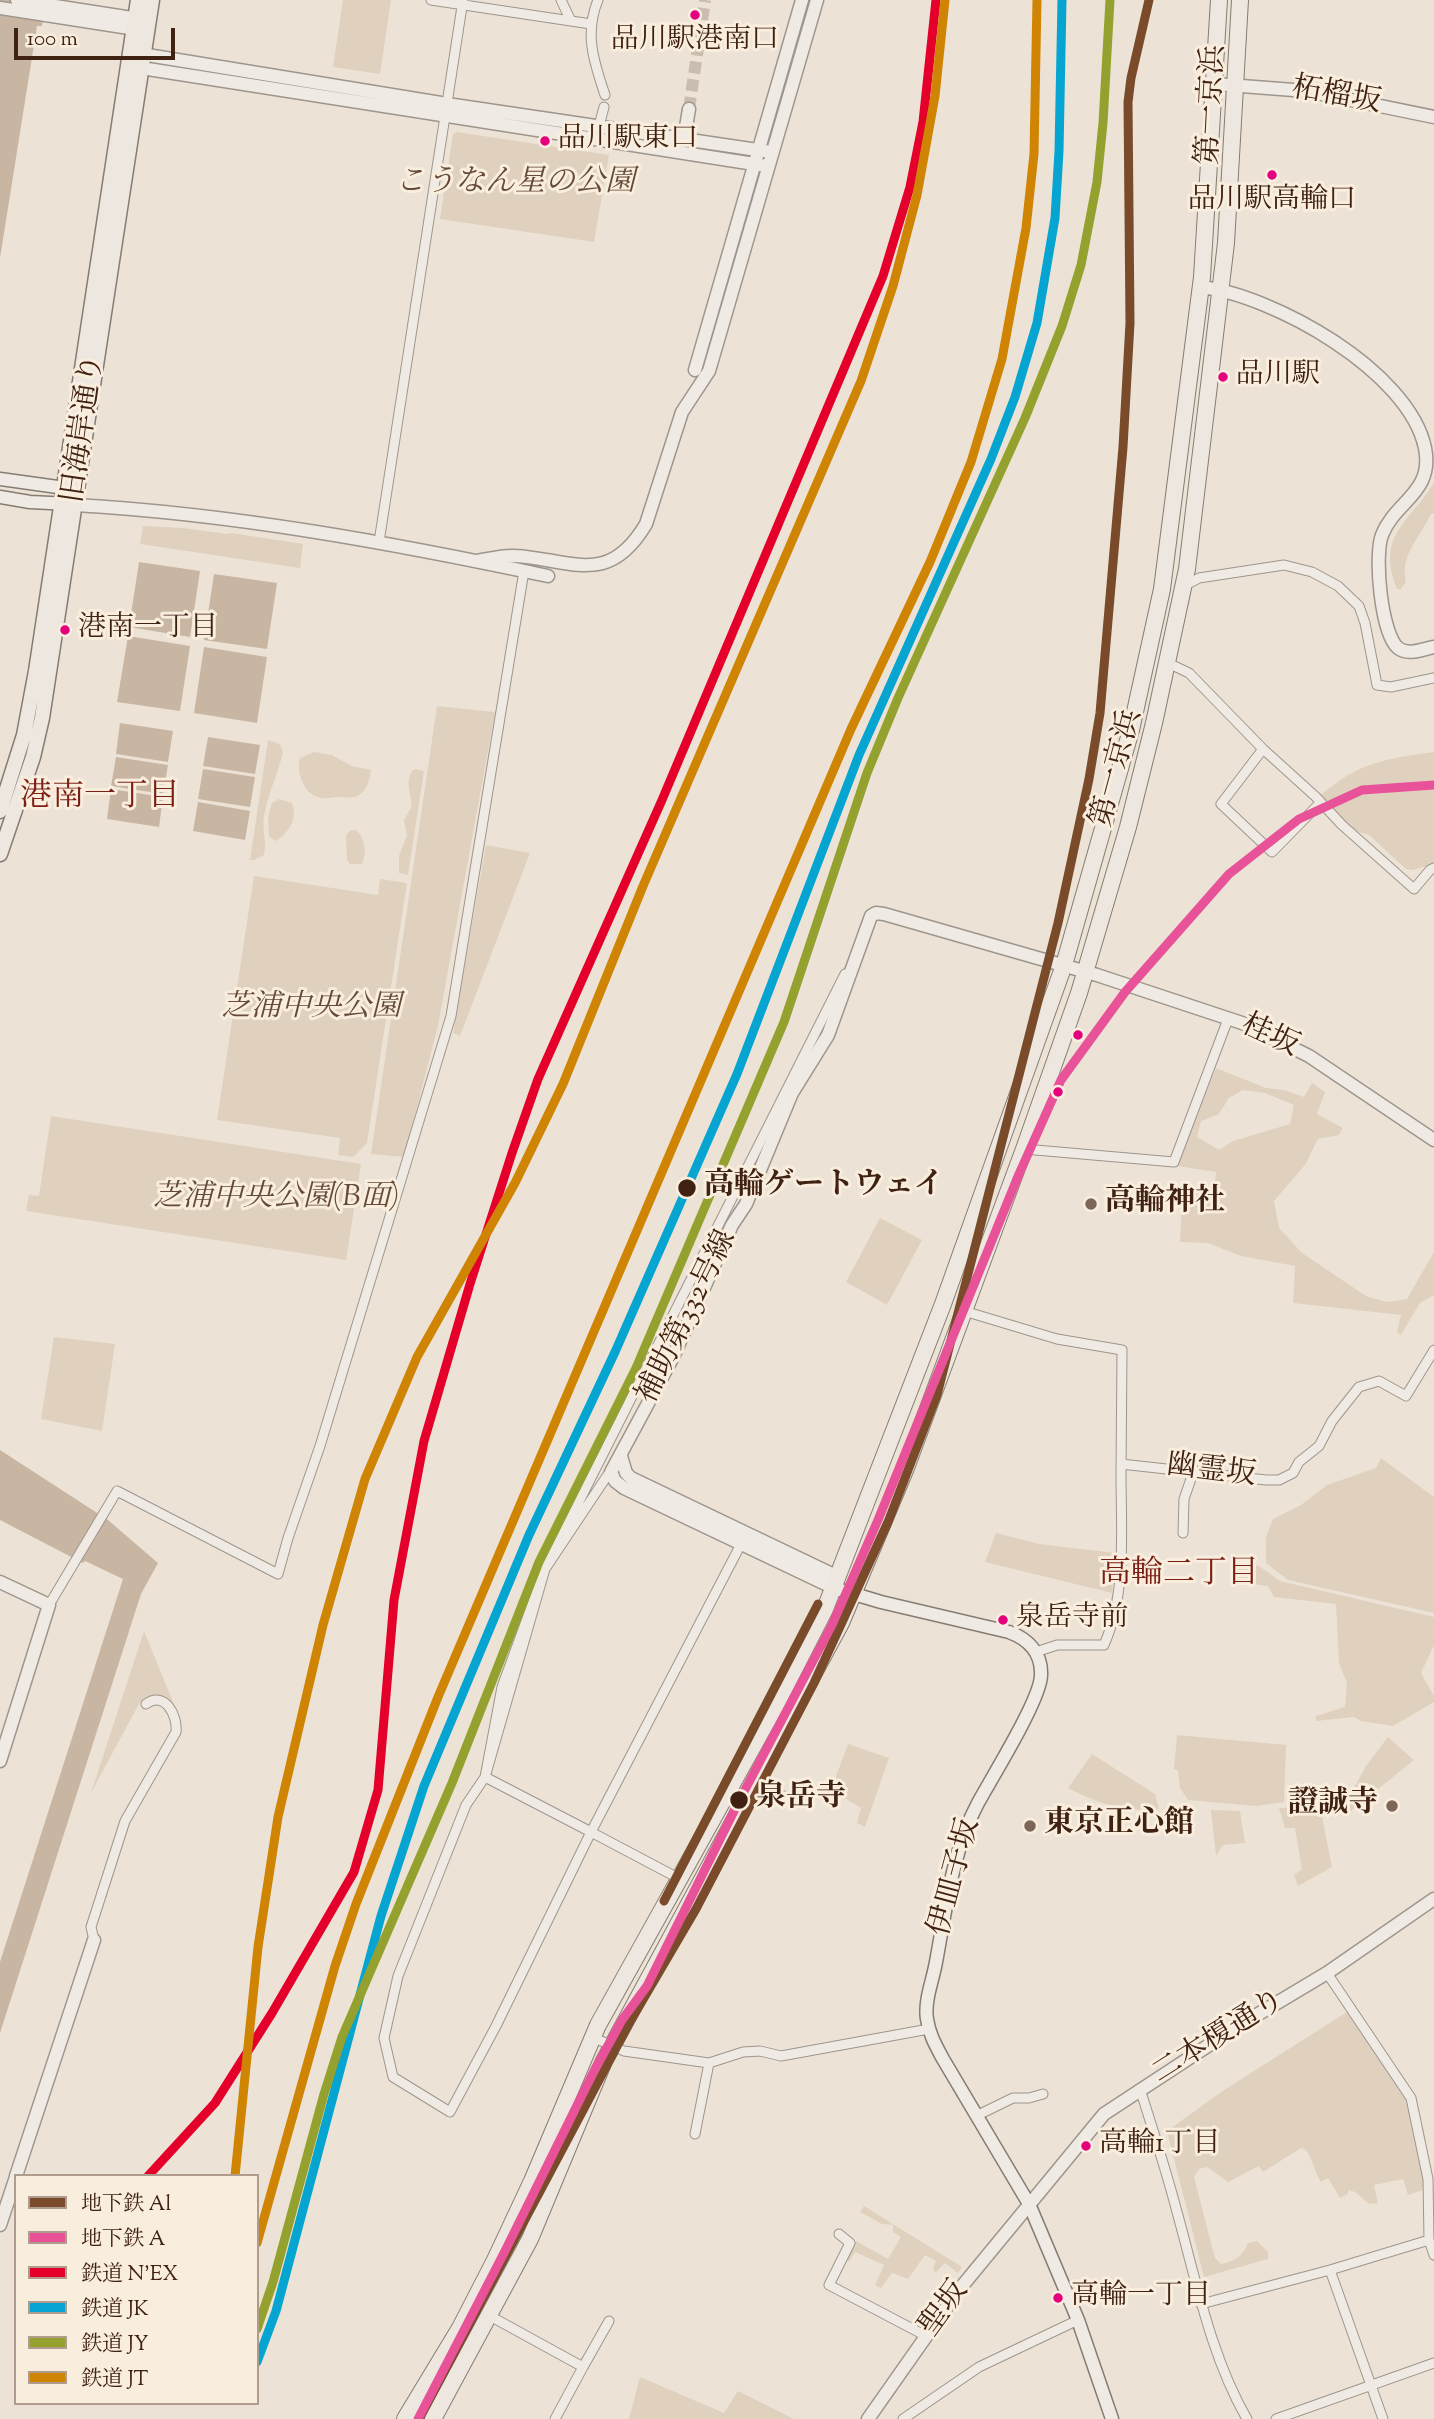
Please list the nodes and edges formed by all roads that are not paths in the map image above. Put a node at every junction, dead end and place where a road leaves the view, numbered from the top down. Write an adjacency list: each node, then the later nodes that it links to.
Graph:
1 (17, 0): 13 (street)
2 (138, 0): 15 (main road, 旧海岸通り)
3 (152, 0): 15 (main road, 旧海岸通り)
4 (431, 0): 11 (street)
5 (561, 0): 14 (street)
6 (598, 0): 16 (street)
7 (802, 0): 29 (street)
8 (817, 0): 29 (street)
9 (1219, 0): 17 (highway, 第一京浜)
10 (1240, 0): 18 (highway, 第一京浜)
11 (462, 2): 14 (street); 25 (street)
12 (0, 8): 13 (street)
13 (44, 10): 15 (street)
14 (571, 21): 16 (street)
15 (141, 24): 19 (main road, 旧海岸通り)
16 (591, 24): 22 (street)
17 (1218, 24): 18 (highway, 第一京浜); 20 (highway, 第一京浜)
18 (1239, 25): 21 (highway, 第一京浜)
19 (135, 60): 25 (street); 36 (main road, 旧海岸通り)
20 (1215, 84): 21 (street, 柘榴坂); 32 (highway, 第一京浜)
21 (1236, 85): 26 (street, 柘榴坂); 33 (highway, 第一京浜)
22 (605, 95)
23 (604, 107): 27 (street)
24 (689, 109): 28 (street)
25 (446, 110): 27 (street); 30 (street); 39 (street)
26 (1434, 117)
27 (599, 126): 28 (street)
28 (684, 139): 29 (street)
29 (764, 151): 30 (street); 31 (street)
30 (754, 163): 31 (street); 34 (street)
31 (767, 166): 40 (street)
32 (1201, 287): 33 (street); 53 (highway, 第一京浜)
33 (1221, 289): 43 (highway, 第一京浜); 44 (street)
34 (695, 370)
35 (0, 479): 36 (street)
36 (70, 489): 38 (main road, 旧海岸通り)
37 (0, 497): 38 (street)
38 (68, 504): 39 (street); 49 (main road, 旧海岸通り); 50 (main road, 旧海岸通り)
39 (379, 542): 40 (street)
40 (477, 561): 41 (street)
41 (524, 571): 42 (street); 69 (street)
42 (548, 576)
43 (1184, 586): 45 (highway, 第一京浜); 46 (street)
44 (1434, 647)
45 (1168, 663): 47 (street); 54 (highway, 第一京浜)
46 (1434, 678)
47 (1263, 749): 48 (street); 48 (street)
48 (1320, 803): 51 (street)
49 (0, 811)
50 (0, 854)
51 (1434, 869)
52 (876, 913): 53 (street, 桂坂); 65 (street); 67 (street, 補助第332号線)
53 (1064, 965): 54 (street, 桂坂); 56 (highway, 第一京浜)
54 (1086, 972): 55 (street, 桂坂); 57 (highway, 第一京浜)
55 (1228, 1019): 58 (street, 桂坂); 59 (street)
56 (1042, 1029): 57 (highway); 67 (highway, 第一京浜)
57 (1064, 1037): 59 (highway, 第一京浜)
58 (1434, 1140)
59 (1024, 1149): 60 (highway, 第一京浜)
60 (964, 1311): 62 (street); 68 (highway, 第一京浜)
61 (1434, 1349): 63 (street, 幽霊坂)
62 (1121, 1464): 63 (street, 幽霊坂); 70 (street)
63 (1194, 1470): 64 (street)
64 (1183, 1533)
65 (545, 1569): 67 (street); 73 (street)
66 (0, 1582): 69 (street)
67 (836, 1582): 68 (street); 76 (street); 77 (highway, 第一京浜)
68 (854, 1592): 70 (street); 74 (highway, 第一京浜)
69 (49, 1605): 72 (street)
70 (1036, 1651): 83 (street, 伊皿子坂)
71 (146, 1704): 79 (street)
72 (0, 1761)
73 (485, 1777): 76 (street); 76 (street)
74 (752, 1786): 75 (street); 82 (highway, 第一京浜)
75 (799, 1801)
76 (591, 1832): 77 (street)
77 (678, 1878): 81 (highway, 第一京浜)
78 (1434, 1899): 80 (street, 二本榎通り)
79 (94, 1940): 93 (street)
80 (1327, 1973): 88 (street, 二本榎通り); 98 (street)
81 (614, 1994): 82 (highway); 84 (highway, 第一京浜)
82 (635, 2005): 85 (highway, 第一京浜)
83 (929, 2029): 86 (street); 91 (street, 伊皿子坂)
84 (592, 2037): 85 (street); 87 (highway, 第一京浜)
85 (612, 2047): 86 (street); 89 (highway, 第一京浜)
86 (709, 2063): 92 (street)
87 (570, 2089): 89 (highway); 109 (highway, 第一京浜)
88 (1140, 2089): 95 (street, 二本榎通り); 101 (street)
89 (591, 2091): 102 (highway, 第一京浜)
90 (1043, 2094): 91 (street)
91 (978, 2115): 95 (street, 伊皿子坂)
92 (695, 2134)
93 (17, 2174)
94 (14, 2182): 96 (street)
95 (1029, 2204): 103 (street, 伊皿子坂); 105 (street, 聖坂)
96 (0, 2225)
97 (839, 2234): 105 (street)
98 (1429, 2240): 99 (street); 100 (street)
99 (1434, 2255)
100 (1330, 2270): 101 (street); 108 (street)
101 (1201, 2304): 115 (street)
102 (491, 2316): 107 (street); 110 (highway, 第一京浜)
103 (1078, 2320): 113 (street); 114 (street, 伊皿子坂)
104 (609, 2321): 107 (street)
105 (926, 2336): 112 (street, 聖坂)
106 (1434, 2363): 108 (street)
107 (583, 2367): 111 (street)
108 (1370, 2385): 116 (street); 117 (street)
109 (405, 2419)
110 (433, 2419)
111 (555, 2419)
112 (868, 2419)
113 (903, 2419)
114 (1112, 2419)
115 (1247, 2419)
116 (1276, 2419)
117 (1383, 2419)

